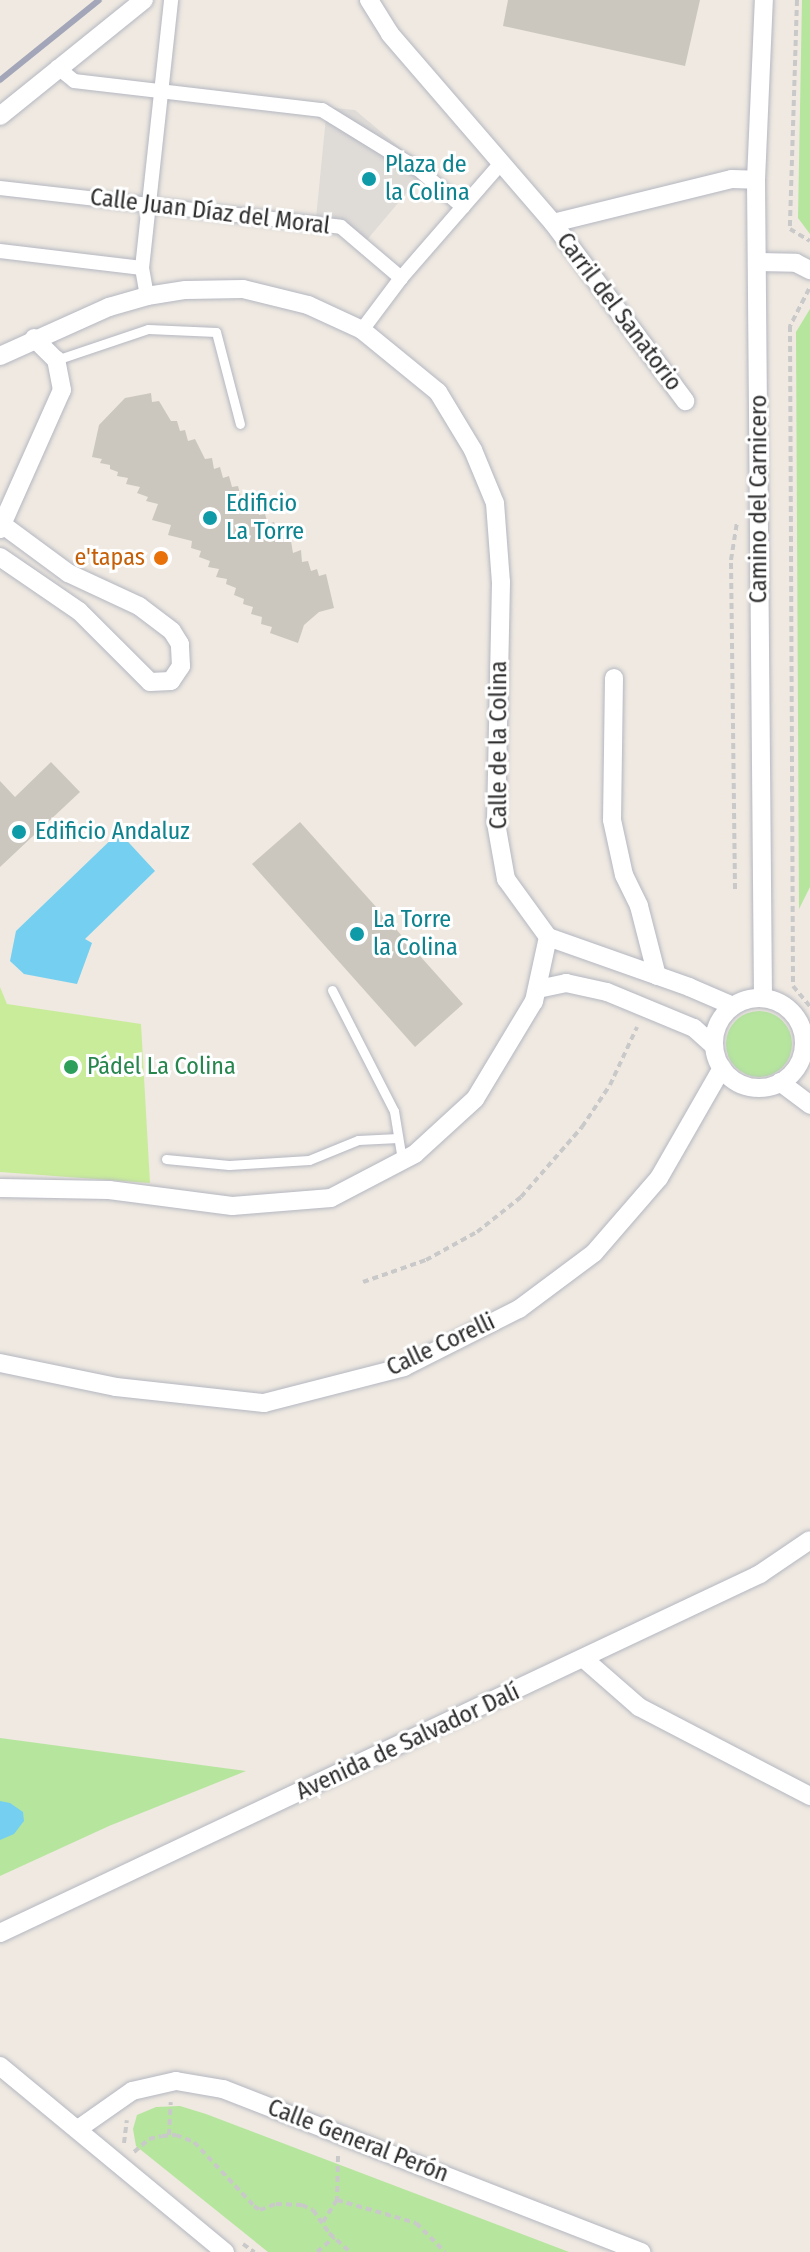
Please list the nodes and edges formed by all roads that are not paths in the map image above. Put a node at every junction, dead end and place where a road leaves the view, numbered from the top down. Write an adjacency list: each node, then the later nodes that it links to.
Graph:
1 (144, 0): 5 (street)
2 (171, 0): 6 (street)
3 (369, 0): 8 (street, Carril del Sanatorio)
4 (764, 0): 9 (street, Camino del Carnicero)
5 (57, 67): 6 (street); 7 (street)
6 (162, 90): 11 (street); 12 (street)
7 (0, 116)
8 (501, 163): 12 (street); 13 (street, Carril del Sanatorio)
9 (756, 180): 13 (street, Carril del Sanatorio); 15 (street, Camino del Carnicero)
10 (0, 188): 11 (street, Calle Juan Díaz del Moral)
11 (149, 205): 16 (street); 18 (street, Calle Juan Díaz del Moral)
12 (463, 207): 18 (street)
13 (553, 223): 24 (street, Carril del Sanatorio)
14 (0, 251): 16 (street)
15 (757, 262): 17 (street); 33 (street, Camino del Carnicero)
16 (142, 268): 19 (street)
17 (810, 270)
18 (401, 278): 20 (street)
19 (147, 296): 20 (street, Calle de la Colina); 21 (street, Calle de la Colina)
20 (362, 330): 29 (street, Calle de la Colina)
21 (34, 338): 22 (street, Calle de la Colina); 23 (street)
22 (0, 356)
23 (56, 360): 25 (lane); 26 (street)
24 (685, 401)
25 (240, 424)
26 (1, 527): 27 (street)
27 (0, 557)
28 (614, 678): 30 (street)
29 (548, 937): 30 (street); 31 (street)
30 (657, 976): 34 (street)
31 (538, 989): 35 (street); 42 (street)
32 (332, 990): 40 (lane)
33 (763, 998): 34 (street); 36 (street)
34 (733, 1006): 35 (street)
35 (714, 1046): 37 (street)
36 (807, 1053): 38 (street)
37 (722, 1068): 38 (street); 44 (street, Calle Corelli)
38 (780, 1082): 39 (street)
39 (810, 1105)
40 (398, 1138): 41 (lane); 42 (lane)
41 (166, 1159)
42 (402, 1160): 43 (street)
43 (0, 1188)
44 (0, 1363)
45 (810, 1540): 46 (street, Avenida de Salvador Dalí)
46 (584, 1659): 47 (street); 48 (street, Avenida de Salvador Dalí)
47 (810, 1796)
48 (0, 1933)
49 (0, 2066): 50 (street)
50 (78, 2129): 51 (street); 52 (street, Calle General Perón)
51 (225, 2252)
52 (641, 2252)

